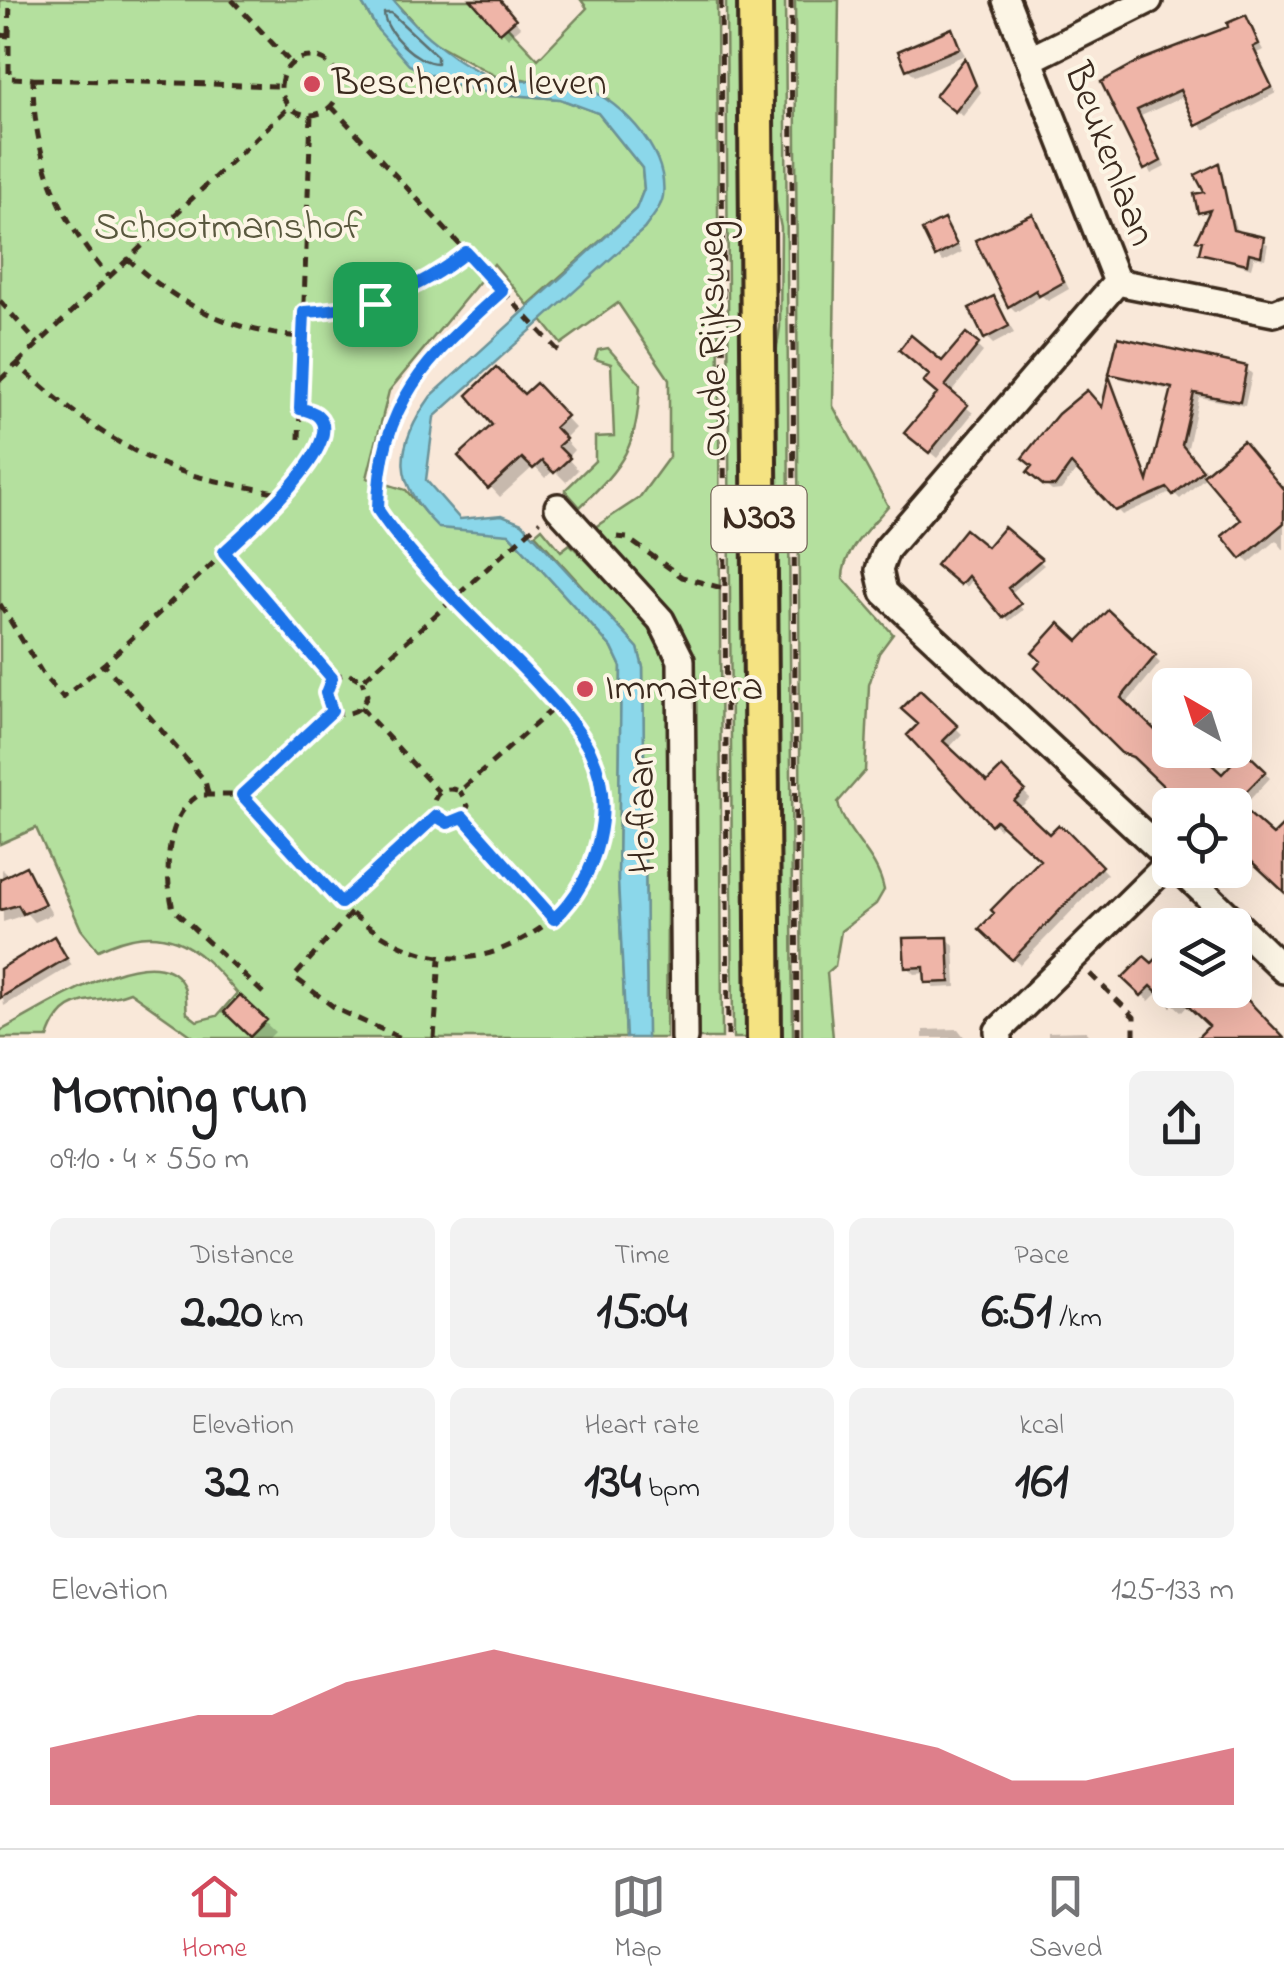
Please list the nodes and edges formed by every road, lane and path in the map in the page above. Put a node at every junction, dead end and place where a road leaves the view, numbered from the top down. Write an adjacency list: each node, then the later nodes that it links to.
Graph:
1 (10, 0): 9 (path)
2 (232, 0): 11 (path)
3 (721, 0): 38 (path)
4 (755, 0): 67 (main road, Oude Rijksweg / N303)
5 (791, 0): 68 (path)
6 (1006, 0): 10 (street, Beukenlaan)
7 (1149, 0): 10 (street)
8 (0, 34): 9 (path)
9 (9, 36): 13 (path)
10 (1031, 59): 22 (street, Beukenlaan)
11 (291, 63): 15 (path); 16 (path)
12 (0, 77): 13 (path)
13 (9, 78): 14 (path)
14 (33, 79): 15 (path); 21 (path)
15 (280, 86): 17 (path)
16 (331, 106): 18 (path); 19 (path)
17 (289, 107): 18 (path); 20 (path)
18 (311, 115): 25 (path)
19 (466, 252): 23 (path); 25 (path)
20 (127, 258): 21 (path); 27 (path)
21 (108, 276): 28 (path)
22 (1117, 282): 26 (street); 53 (street)
23 (502, 291): 29 (path); 39 (path)
24 (0, 301): 28 (path)
25 (304, 312): 27 (path)
26 (1280, 318)
27 (303, 337): 32 (path)
28 (38, 344): 30 (path)
29 (563, 356)
30 (17, 364): 31 (path); 34 (path)
31 (0, 380)
32 (300, 409): 33 (path); 34 (path)
33 (299, 438)
34 (284, 494): 37 (path)
35 (551, 512): 36 (street, Hoflaan); 39 (path)
36 (592, 548): 38 (path); 65 (street, Hoflaan)
37 (224, 552): 41 (path); 42 (path)
38 (724, 588): 66 (path)
39 (456, 597): 43 (path); 44 (path)
40 (0, 604): 41 (path)
41 (104, 664): 48 (path)
42 (332, 678): 43 (path); 46 (path)
43 (362, 681): 45 (path)
44 (557, 705): 47 (path); 58 (path)
45 (360, 707): 46 (path); 49 (path)
46 (332, 711): 50 (path)
47 (460, 791): 49 (path); 52 (path)
48 (208, 792): 50 (path); 62 (path)
49 (439, 792): 51 (path)
50 (242, 795): 56 (path)
51 (436, 816): 52 (path); 56 (path)
52 (463, 817): 58 (path)
53 (1152, 844)
54 (1152, 879): 59 (street)
55 (1200, 888): 61 (street)
56 (341, 903): 57 (path)
57 (351, 913): 60 (path); 63 (path)
58 (554, 919): 60 (path)
59 (1074, 958): 69 (street); 70 (path)
60 (440, 959): 64 (path)
61 (1284, 970)
62 (263, 993)
63 (401, 1038)
64 (434, 1038)
65 (684, 1038)
66 (728, 1038)
67 (764, 1038)
68 (798, 1038)
69 (999, 1038)
70 (1134, 1038)

